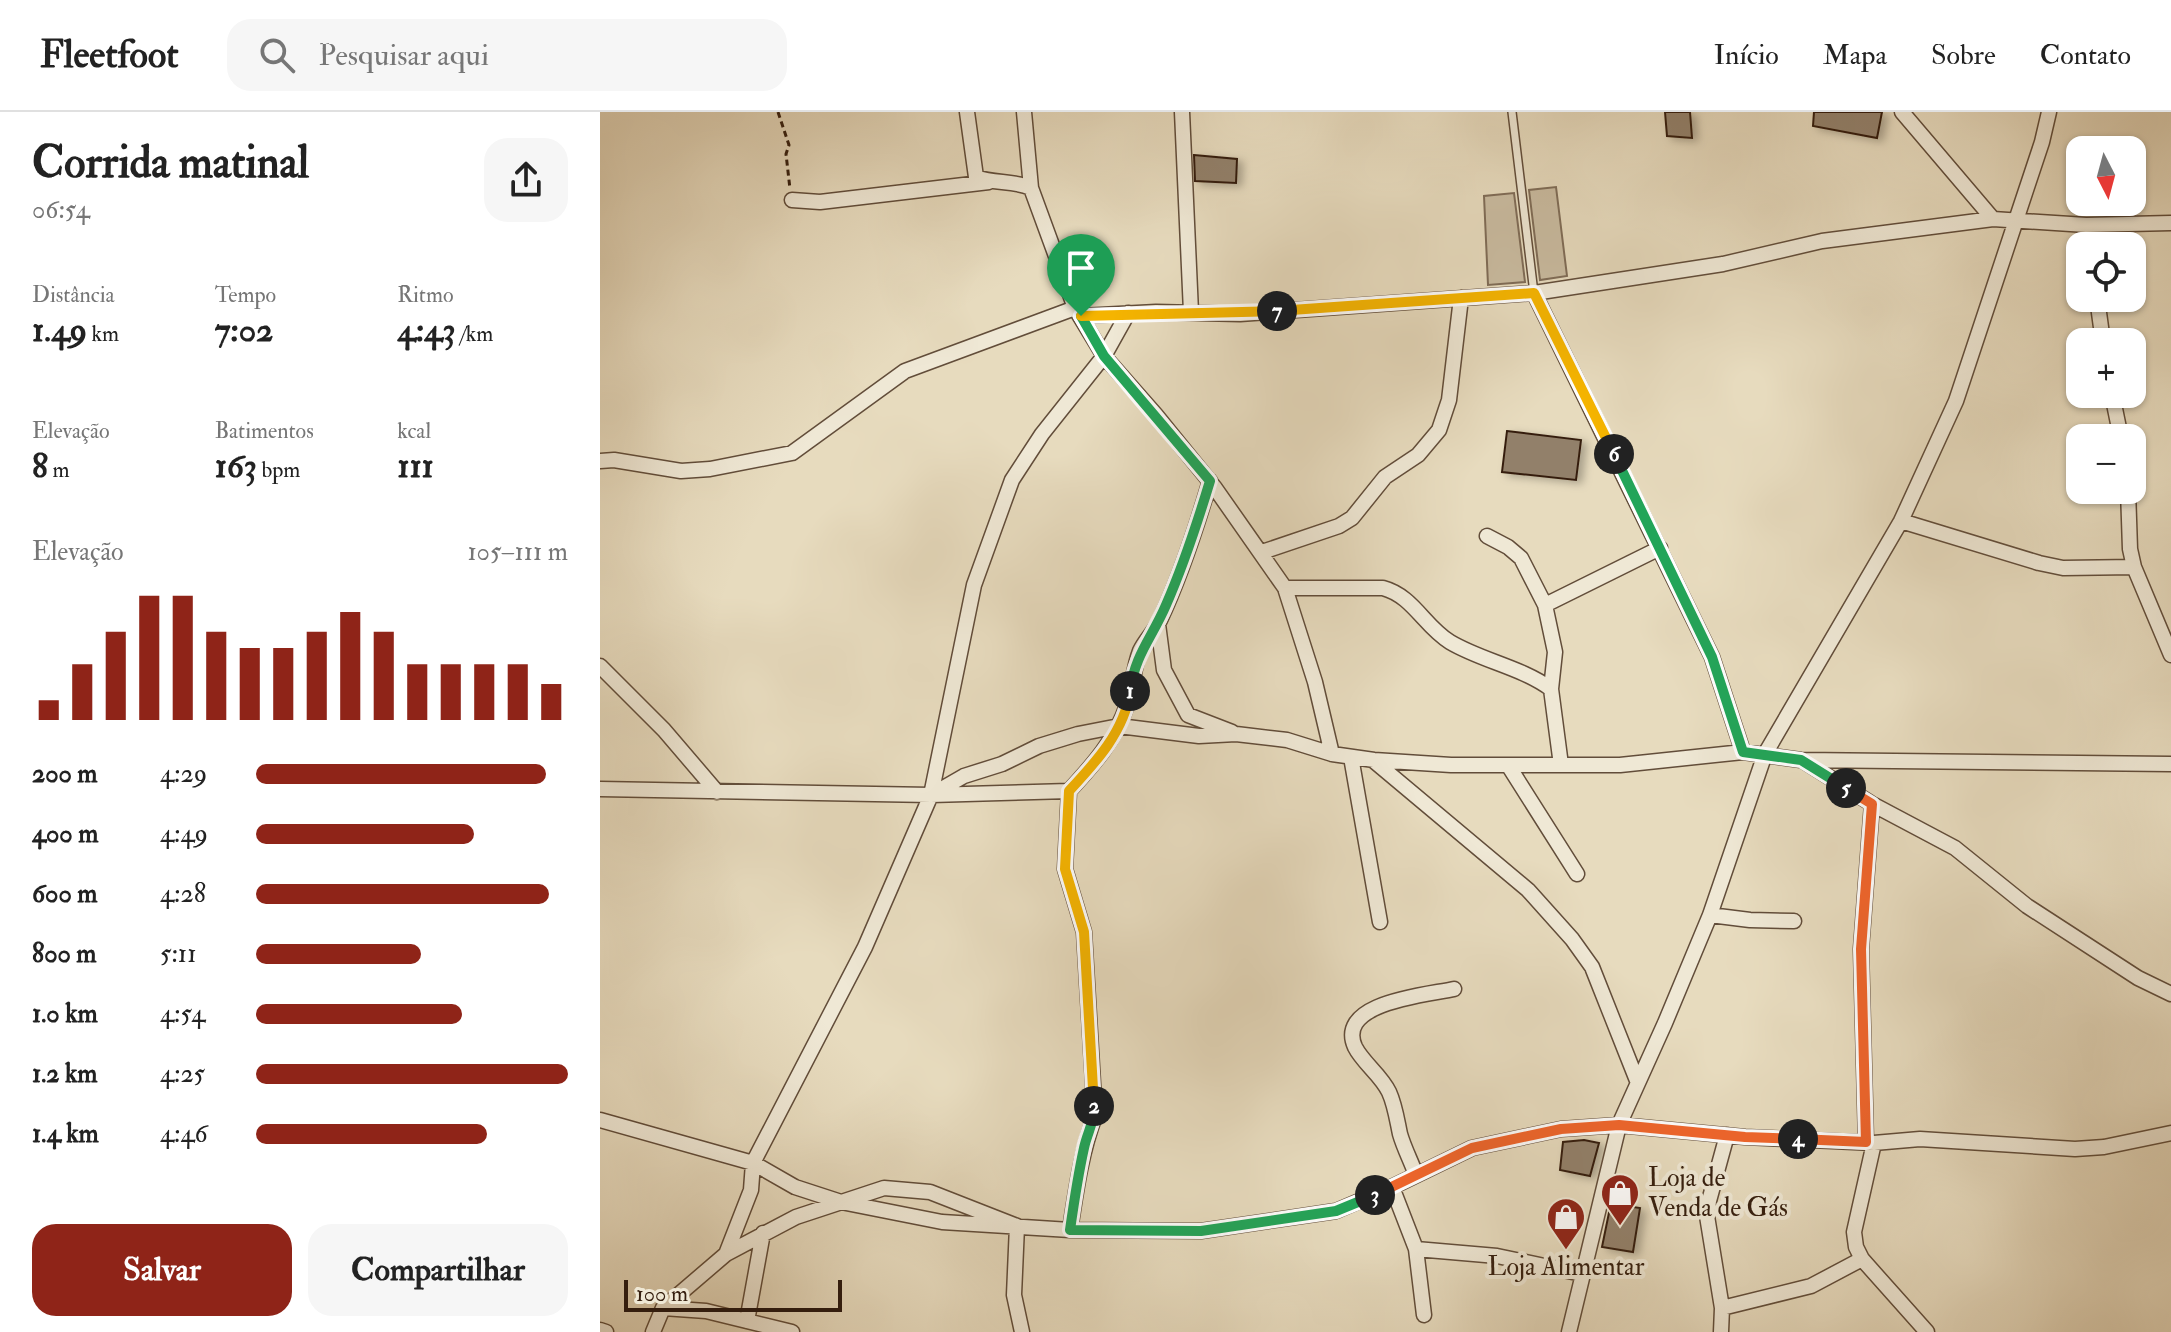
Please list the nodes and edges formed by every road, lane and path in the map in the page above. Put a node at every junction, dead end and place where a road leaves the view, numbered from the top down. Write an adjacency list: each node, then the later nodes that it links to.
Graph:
1 (778, 112): 10 (path)
2 (967, 112): 8 (street)
3 (1024, 112): 9 (street)
4 (1182, 112): 19 (street)
5 (1512, 112): 16 (lane)
6 (1902, 112): 11 (street)
7 (2049, 112): 12 (street)
8 (989, 182): 9 (street); 10 (street)
9 (1031, 188): 18 (street)
10 (792, 200)
11 (1993, 219): 12 (street); 16 (street)
12 (2016, 222): 14 (street); 25 (street)
13 (2171, 223): 14 (street)
14 (2086, 225): 15 (street)
15 (2087, 232)
16 (1534, 293): 17 (street); 27 (street)
17 (1461, 298): 19 (street); 28 (street)
18 (1078, 312): 20 (street); 21 (street); 22 (street)
19 (1191, 312): 20 (street)
20 (1128, 313): 21 (street)
21 (1104, 356): 23 (street); 50 (street)
22 (600, 461)
23 (1210, 481): 28 (street); 32 (street)
24 (2128, 504): 29 (street)
25 (1901, 521): 29 (street); 40 (street)
26 (1487, 536): 31 (street)
27 (1660, 548): 31 (street); 38 (street)
28 (1262, 552): 30 (street)
29 (2134, 567): 33 (street)
30 (1285, 588): 35 (street); 39 (street)
31 (1545, 605): 35 (street)
32 (1158, 624): 36 (street); 37 (street)
33 (2171, 655)
34 (600, 666): 49 (street)
35 (1551, 689): 46 (street)
36 (1119, 726): 37 (street); 48 (street); 50 (street)
37 (1236, 734): 39 (street)
38 (1743, 752): 40 (street); 46 (street)
39 (1332, 754): 41 (street)
40 (1765, 754): 43 (street); 53 (street)
41 (1351, 757): 42 (street); 55 (street)
42 (1374, 760): 45 (street); 58 (street)
43 (1801, 760): 44 (street); 51 (street)
44 (2171, 764)
45 (1508, 765): 46 (street); 52 (street)
46 (1561, 765)
47 (600, 789): 49 (street)
48 (1069, 791): 50 (street); 69 (street)
49 (717, 792): 50 (street)
50 (931, 795): 64 (street)
51 (1872, 804): 57 (street); 63 (street)
52 (1577, 874)
53 (1710, 915): 54 (street); 58 (street)
54 (1794, 921)
55 (1380, 922)
56 (1454, 989): 65 (street)
57 (2171, 994)
58 (1638, 1083): 60 (street)
59 (600, 1120): 64 (street)
60 (1619, 1125): 62 (street); 65 (street); 74 (street)
61 (2171, 1133): 63 (street)
62 (1727, 1135): 63 (street); 77 (street)
63 (1870, 1143): 73 (street)
64 (753, 1163): 67 (street); 72 (street)
65 (1416, 1175): 66 (street)
66 (1392, 1187): 69 (street); 71 (street)
67 (841, 1202): 68 (street); 68 (street); 70 (street)
68 (1017, 1226): 69 (street); 85 (street)
69 (1070, 1230)
70 (763, 1233): 72 (street); 80 (street)
71 (1416, 1249): 74 (street); 79 (street)
72 (726, 1254): 75 (street)
73 (1862, 1259): 77 (street); 88 (street)
74 (1582, 1274): 86 (street)
75 (681, 1291): 76 (street); 78 (street)
76 (663, 1308): 78 (street); 83 (street)
77 (1722, 1308): 87 (street)
78 (706, 1311): 80 (street)
79 (1424, 1315)
80 (747, 1321): 84 (street)
81 (600, 1330): 82 (street)
82 (606, 1332)
83 (653, 1332)
84 (792, 1332)
85 (1022, 1332)
86 (1569, 1332)
87 (1721, 1332)
88 (1927, 1332)

